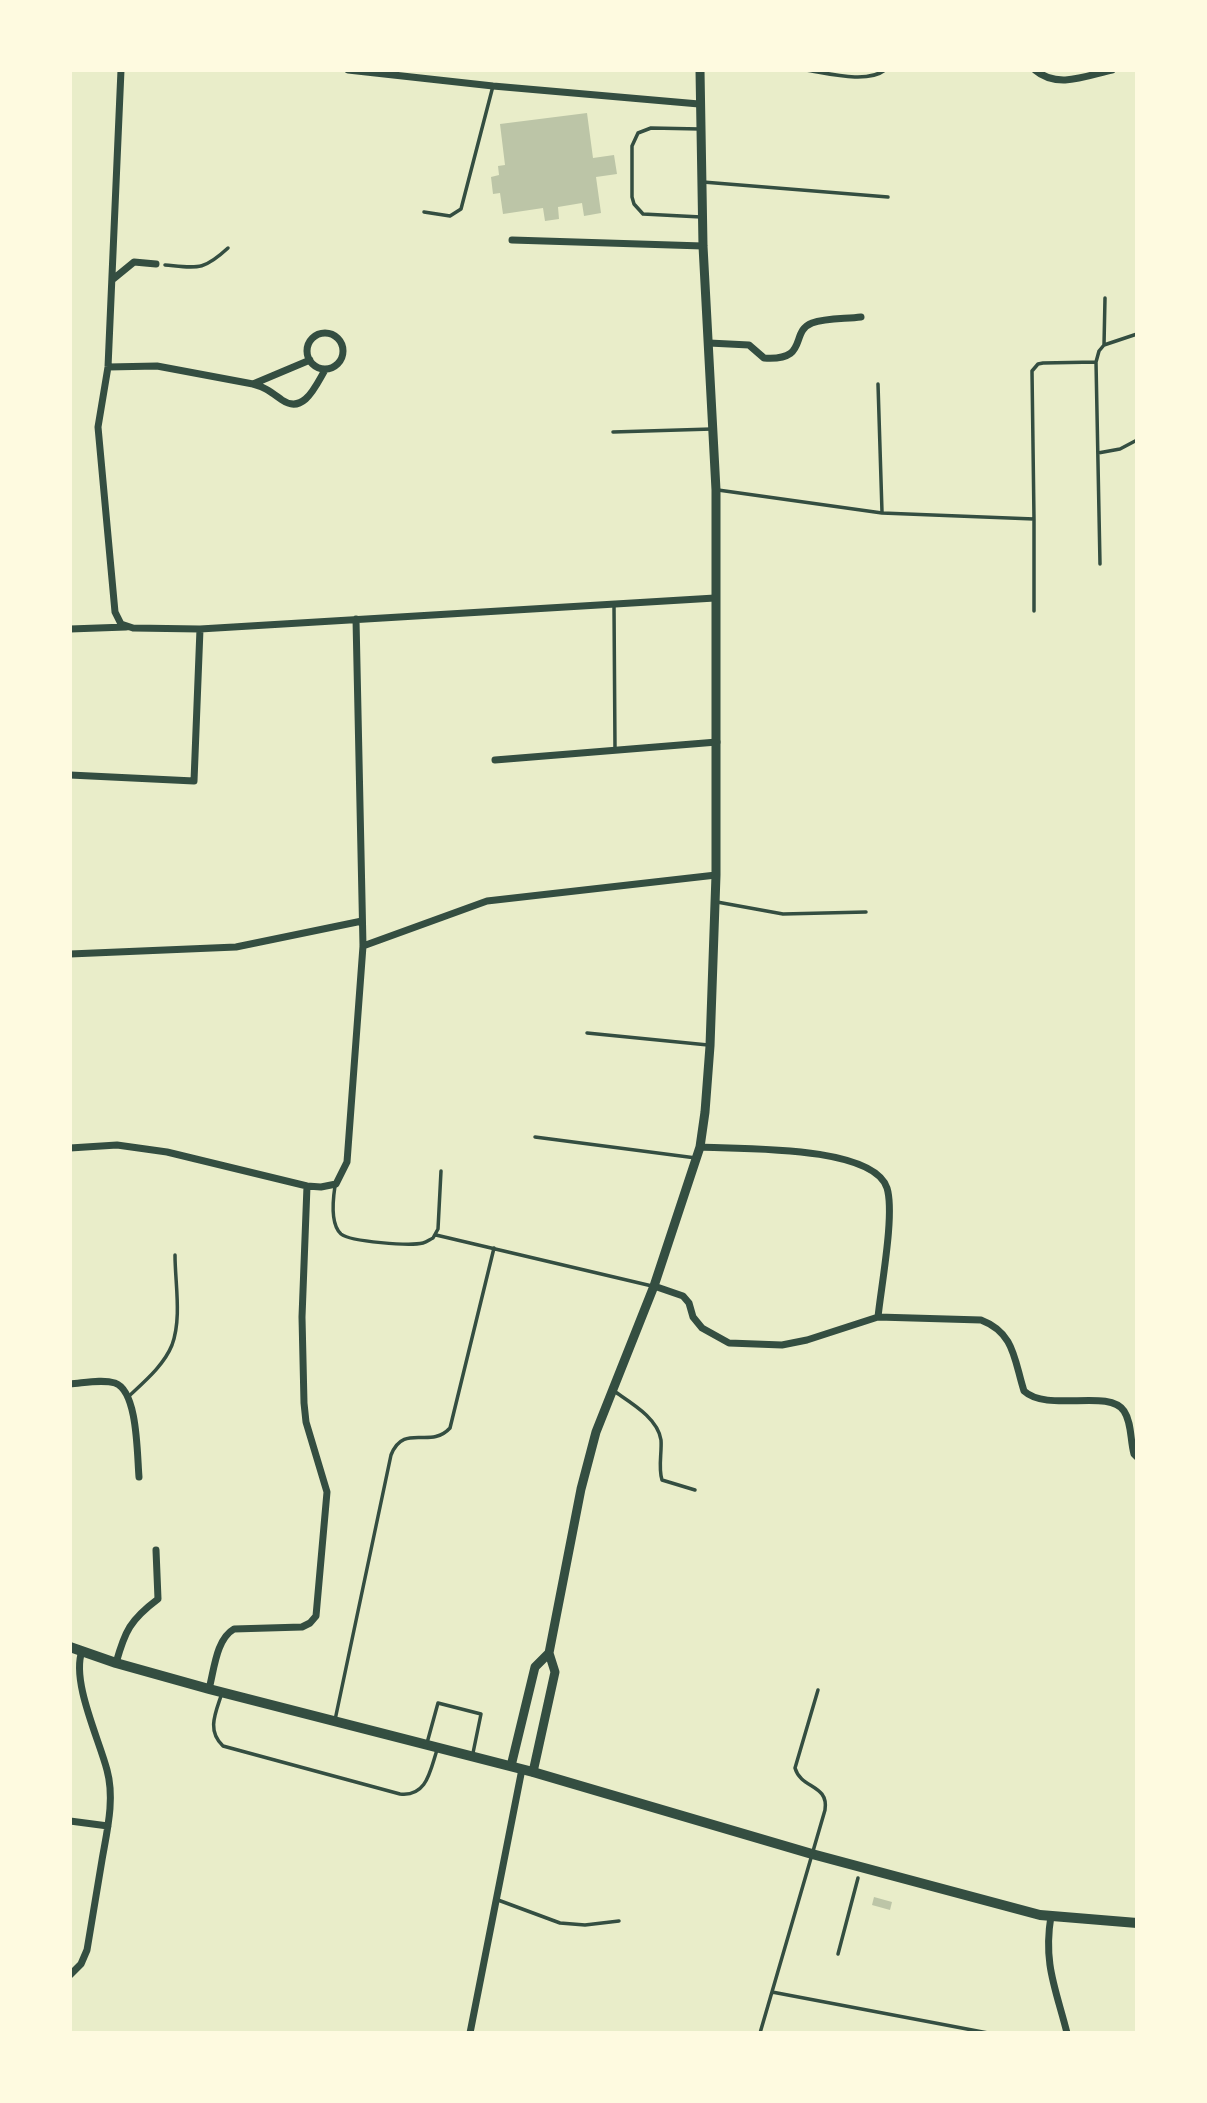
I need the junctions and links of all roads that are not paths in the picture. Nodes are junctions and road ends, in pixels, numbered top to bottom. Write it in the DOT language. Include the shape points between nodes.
graph roads {
  1 [pos="121,70"];
  2 [pos="348,70"];
  3 [pos="700,70"];
  4 [pos="805,70"];
  5 [pos="885,70"];
  6 [pos="1035,70"];
  7 [pos="1112,70"];
  8 [pos="493,86"];
  9 [pos="699,104"];
  10 [pos="700,130"];
  11 [pos="701,182"];
  12 [pos="888,197"];
  13 [pos="424,212"];
  14 [pos="702,217"];
  15 [pos="512,240"];
  16 [pos="703,246"];
  17 [pos="156,264"];
  18 [pos="112,281"];
  19 [pos="1105,298"];
  20 [pos="861,317"];
  21 [pos="1137,334"];
  22 [pos="709,343"];
  23 [pos="1104,345"];
  24 [pos="310,360"];
  25 [pos="1096,362"];
  26 [pos="108,367"];
  27 [pos="325,370"];
  28 [pos="253,384"];
  29 [pos="878,384"];
  30 [pos="713,429"];
  31 [pos="613,432"];
  32 [pos="1137,440"];
  33 [pos="1098,453"];
  34 [pos="716,490"];
  35 [pos="882,513"];
  36 [pos="1034,519"];
  37 [pos="1100,564"];
  38 [pos="715,598"];
  39 [pos="614,604"];
  40 [pos="1034,611"];
  41 [pos="356,619"];
  42 [pos="126,627"];
  43 [pos="70,629"];
  44 [pos="200,629"];
  45 [pos="717,742"];
  46 [pos="615,750"];
  47 [pos="495,761"];
  48 [pos="70,775"];
  49 [pos="716,875"];
  50 [pos="715,902"];
  51 [pos="866,912"];
  52 [pos="362,922"];
  53 [pos="363,946"];
  54 [pos="70,954"];
  55 [pos="587,1033"];
  56 [pos="710,1046"];
  57 [pos="535,1137"];
  58 [pos="70,1147"];
  59 [pos="700,1147"];
  60 [pos="696,1158"];
  61 [pos="441,1171"];
  62 [pos="336,1184"];
  63 [pos="307,1186"];
  64 [pos="436,1235"];
  65 [pos="494,1248"];
  66 [pos="175,1255"];
  67 [pos="654,1286"];
  68 [pos="878,1317"];
  69 [pos="70,1384"];
  70 [pos="613,1390"];
  71 [pos="129,1396"];
  72 [pos="1137,1457"];
  73 [pos="139,1476"];
  74 [pos="695,1490"];
  75 [pos="156,1550"];
  76 [pos="70,1647"];
  77 [pos="82,1651"];
  78 [pos="549,1653"];
  79 [pos="116,1663"];
  80 [pos="209,1689"];
  81 [pos="818,1690"];
  82 [pos="222,1693"];
  83 [pos="335,1722"];
  84 [pos="426,1745"];
  85 [pos="438,1748"];
  86 [pos="472,1756"];
  87 [pos="522,1769"];
  88 [pos="70,1821"];
  89 [pos="108,1826"];
  90 [pos="812,1854"];
  91 [pos="496,1899"];
  92 [pos="1051,1916"];
  93 [pos="619,1921"];
  94 [pos="1137,1923"];
  95 [pos="70,1975"];
  96 [pos="772,1992"];
  97 [pos="470,2033"];
  98 [pos="760,2033"];
  99 [pos="988,2033"];
  100 [pos="1067,2033"];
  1 -- 18 [label="street"];
  2 -- 8 [label="street"];
  3 -- 9 [label="street"];
  4 -- 5 [label="lane" via="866,77"];
  6 -- 7 [label="street" via="1061,81"];
  8 -- 9 [label="street"];
  8 -- 13 [label="lane" via="461,209 450,216"];
  9 -- 10 [label="street"];
  10 -- 11 [label="street"];
  10 -- 14 [label="lane" via="651,128 638,133 632,146 632,197 643,214"];
  11 -- 12 [label="lane"];
  11 -- 14 [label="street"];
  14 -- 16 [label="street"];
  15 -- 16 [label="street"];
  16 -- 22 [label="street"];
  17 -- 18 [label="street" via="134,262"];
  18 -- 26 [label="street"];
  19 -- 23 [label="lane"];
  20 -- 22 [label="street" via="810,323 795,350 784,357 764,358 748,345"];
  21 -- 23 [label="lane"];
  22 -- 30 [label="street"];
  23 -- 25 [label="lane"];
  24 -- 27 [label="street"];
  24 -- 27 [label="street" via="311,340 319,334 335,335 344,348 342,359"];
  24 -- 28 [label="street"];
  25 -- 33 [label="lane"];
  25 -- 36 [label="lane" via="1043,363 1032,371"];
  26 -- 28 [label="street" via="157,366"];
  26 -- 42 [label="street" via="98,427 115,612"];
  27 -- 28 [label="street" via="308,397 296,404"];
  29 -- 35 [label="lane"];
  30 -- 31 [label="lane"];
  30 -- 34 [label="street"];
  32 -- 33 [label="lane"];
  33 -- 37 [label="lane"];
  34 -- 35 [label="lane"];
  34 -- 38 [label="street"];
  35 -- 36 [label="lane"];
  36 -- 40 [label="lane"];
  38 -- 39 [label="street"];
  38 -- 45 [label="street"];
  39 -- 41 [label="street"];
  39 -- 46 [label="lane"];
  41 -- 44 [label="street"];
  41 -- 52 [label="street"];
  42 -- 43 [label="street"];
  42 -- 44 [label="street"];
  44 -- 48 [label="street" via="194,781"];
  45 -- 46 [label="street"];
  45 -- 49 [label="street"];
  46 -- 47 [label="street"];
  49 -- 50 [label="street"];
  49 -- 53 [label="street" via="487,901"];
  50 -- 51 [label="lane" via="783,914"];
  50 -- 56 [label="street"];
  52 -- 53 [label="street"];
  52 -- 54 [label="street" via="236,947"];
  53 -- 62 [label="street" via="347,1162"];
  55 -- 56 [label="lane"];
  56 -- 59 [label="street"];
  57 -- 60 [label="lane"];
  58 -- 63 [label="street" via="117,1145 167,1152"];
  59 -- 60 [label="street"];
  59 -- 68 [label="street" via="828,1155 874,1171 888,1191 889,1212"];
  60 -- 67 [label="street"];
  61 -- 64 [label="lane"];
  62 -- 63 [label="street"];
  62 -- 64 [label="lane" via="332,1205 342,1235 421,1244"];
  63 -- 80 [label="street" via="304,1403 327,1492 316,1616 302,1627 229,1631"];
  64 -- 65 [label="lane"];
  65 -- 67 [label="lane"];
  65 -- 83 [label="lane" via="450,1429 439,1438 405,1438 391,1455"];
  66 -- 71 [label="lane" via="177,1326 172,1346"];
  67 -- 68 [label="street" via="683,1296 702,1328 729,1343 794,1343"];
  67 -- 70 [label="street"];
  68 -- 72 [label="street" via="981,1320 996,1325 1008,1338 1024,1391 1047,1401 1116,1404 1126,1414"];
  69 -- 71 [label="street" via="113,1383"];
  70 -- 74 [label="lane" via="655,1425 661,1438 662,1480"];
  70 -- 78 [label="street" via="581,1489"];
  71 -- 73 [label="street"];
  75 -- 79 [label="street" via="158,1599 125,1632"];
  76 -- 77 [label="main road"];
  77 -- 79 [label="main road"];
  77 -- 89 [label="street" via="82,1683 110,1784"];
  78 -- 87 [label="street" via="555,1672"];
  78 -- 87 [label="street" via="535,1667"];
  79 -- 80 [label="main road"];
  80 -- 82 [label="main road"];
  81 -- 90 [label="lane" via="795,1768 801,1781 820,1790 826,1802"];
  82 -- 83 [label="main road"];
  82 -- 85 [label="lane" via="213,1727 223,1746 400,1794 414,1794 425,1785"];
  83 -- 84 [label="main road"];
  84 -- 85 [label="main road"];
  84 -- 86 [label="lane" via="438,1703 481,1714"];
  85 -- 86 [label="main road"];
  86 -- 87 [label="main road"];
  87 -- 90 [label="main road"];
  87 -- 91 [label="street"];
  88 -- 89 [label="street"];
  89 -- 95 [label="street" via="88,1950"];
  90 -- 92 [label="main road"];
  90 -- 96 [label="lane"];
  91 -- 93 [label="lane" via="560,1923"];
  91 -- 97 [label="street"];
  92 -- 94 [label="main road"];
  92 -- 100 [label="street" via="1049,1971"];
  96 -- 98 [label="lane"];
  96 -- 99 [label="lane"];
}
